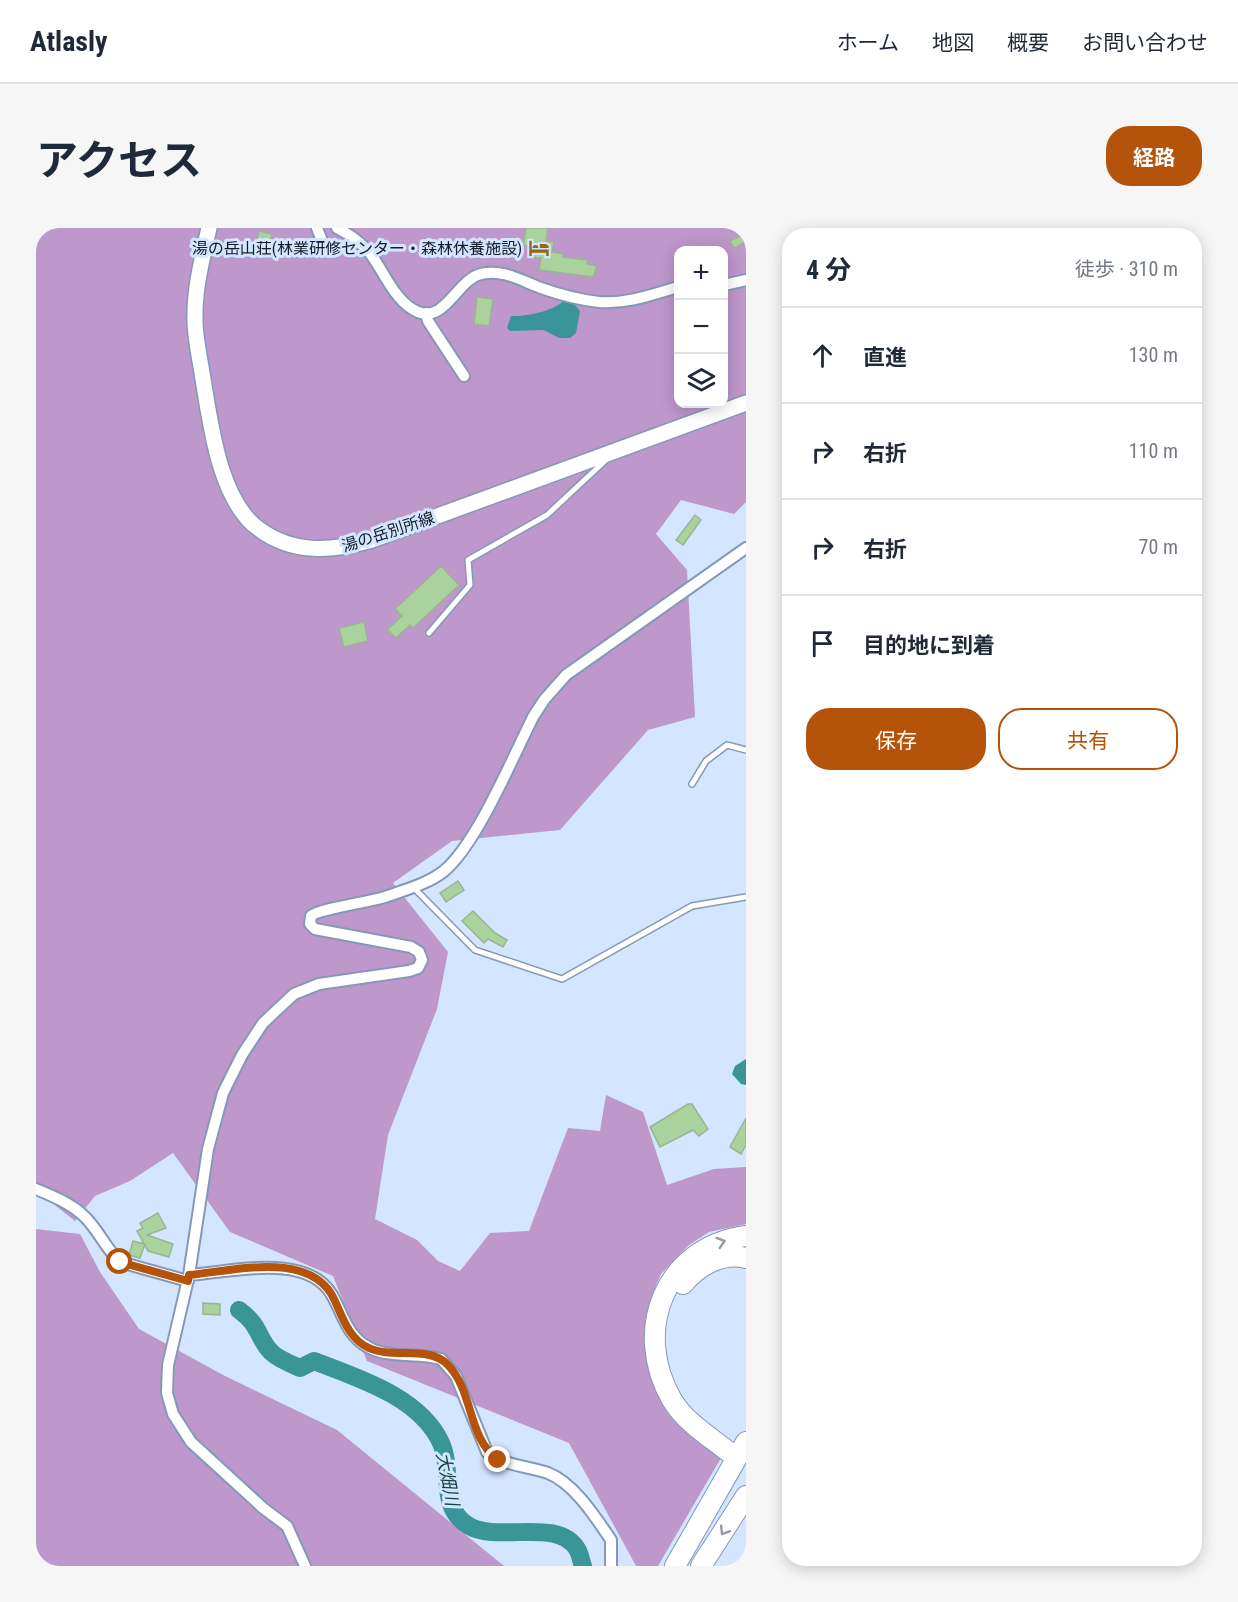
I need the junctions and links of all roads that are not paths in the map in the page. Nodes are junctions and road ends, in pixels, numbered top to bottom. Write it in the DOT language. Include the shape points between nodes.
graph roads {
  1 [pos="209,228"];
  2 [pos="317,228"];
  3 [pos="337,228"];
  4 [pos="326,251"];
  5 [pos="746,280"];
  6 [pos="728,284"];
  7 [pos="674,288"];
  8 [pos="426,313"];
  9 [pos="464,376"];
  10 [pos="746,403"];
  11 [pos="620,448"];
  12 [pos="746,548"];
  13 [pos="429,633"];
  14 [pos="746,750"];
  15 [pos="692,784"];
  16 [pos="413,887"];
  17 [pos="746,897"];
  18 [pos="36,1188"];
  19 [pos="746,1236"];
  20 [pos="746,1257"];
  21 [pos="189,1278"];
  22 [pos="737,1446"];
  23 [pos="746,1466"];
  24 [pos="746,1496"];
  25 [pos="305,1566"];
  26 [pos="611,1566"];
  27 [pos="675,1566"];
  28 [pos="682,1566"];
  29 [pos="701,1566"];
  1 -- 11 [label="main road, 湯の岳別所線" via="195,326 212,434 238,505 258,529 274,538 299,548 340,549"];
  2 -- 4 [label="street"];
  3 -- 8 [label="street" via="364,247 404,301"];
  5 -- 6 [label="street"];
  7 -- 8 [label="street" via="631,301 599,302 494,271 477,274 435,312"];
  8 -- 9 [label="street"];
  10 -- 11 [label="main road, 湯の岳別所線"];
  11 -- 13 [label="lane" via="547,515 468,560 470,585"];
  12 -- 16 [label="street" via="566,675 533,717 468,844 442,873"];
  14 -- 15 [label="lane" via="727,745 706,761"];
  16 -- 17 [label="lane" via="475,950 562,979 692,906"];
  16 -- 21 [label="street" via="311,916 310,924 315,929 411,947 422,960 418,968 409,971 319,984 294,994 263,1023 223,1093 208,1149"];
  18 -- 21 [label="street" via="86,1217 120,1262"];
  22 -- 19 [label="highway, one-way" via="685,1417 659,1368 655,1336 659,1306 681,1267 702,1249"];
  20 -- 22 [label="highway" via="718,1259 693,1274 679,1290 667,1328 669,1363 678,1387 692,1408"];
  21 -- 25 [label="street" via="168,1365 167,1393 172,1414 191,1442 287,1527"];
  21 -- 26 [label="street" via="274,1268 313,1275 326,1285 354,1338 369,1348 441,1359 456,1376 487,1452 498,1460 561,1480 611,1540"];
  22 -- 27 [label="highway"];
  23 -- 28 [label="highway"];
  24 -- 29 [label="highway, one-way"];
}
